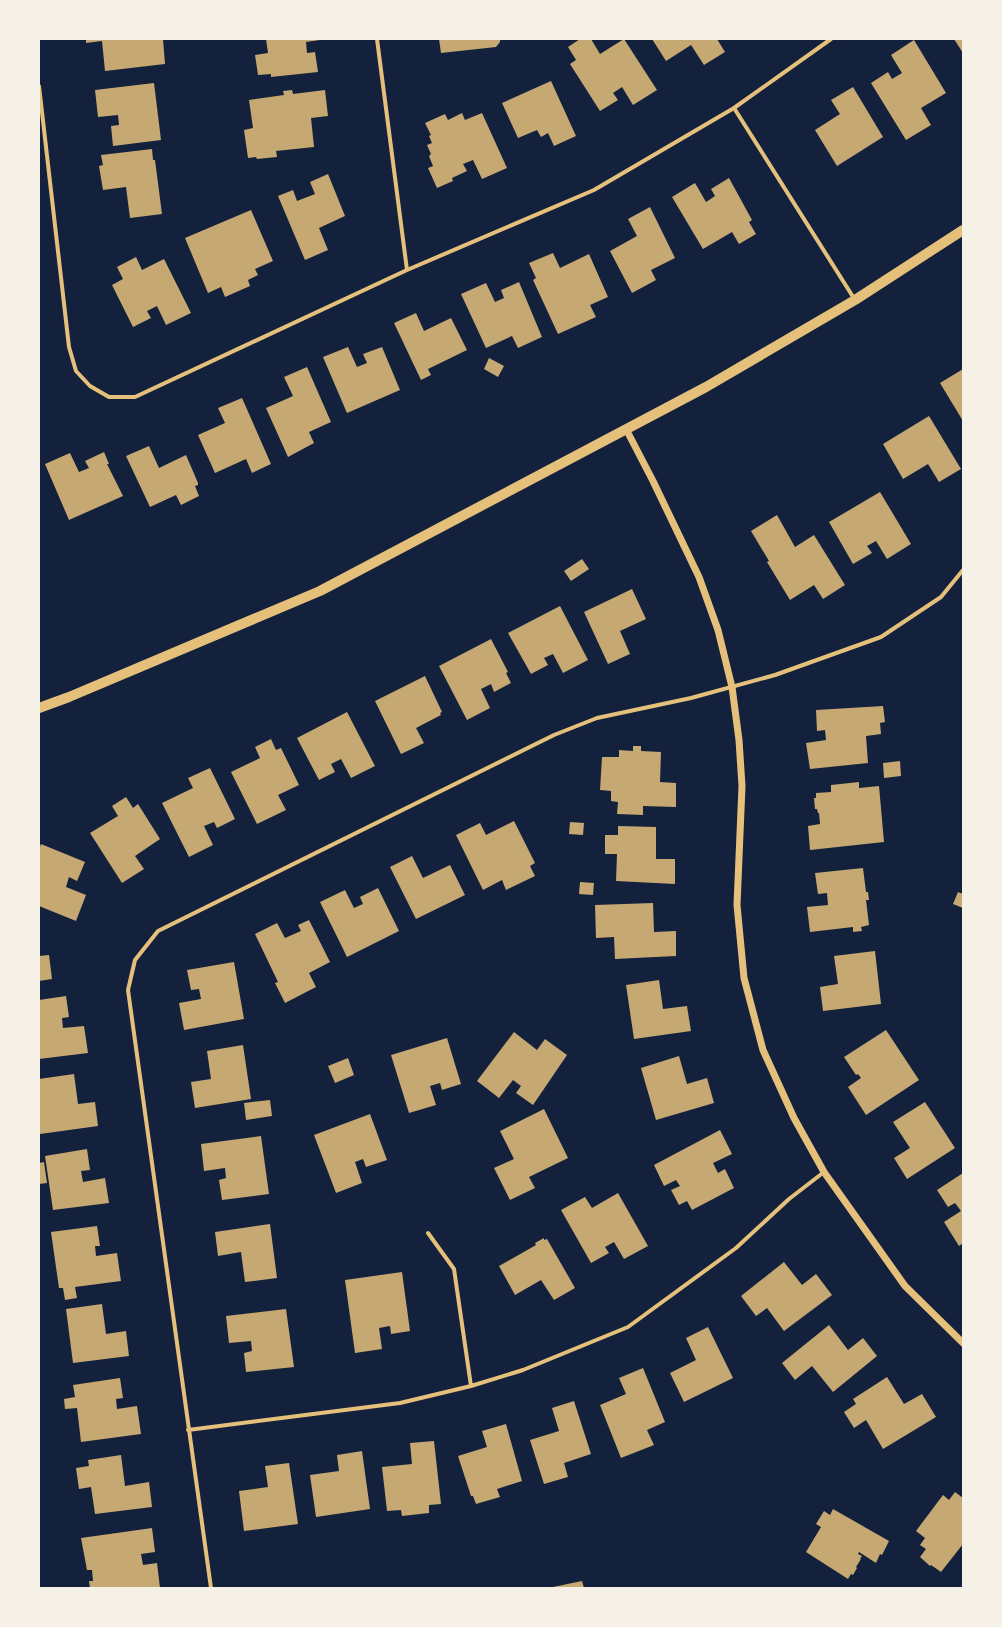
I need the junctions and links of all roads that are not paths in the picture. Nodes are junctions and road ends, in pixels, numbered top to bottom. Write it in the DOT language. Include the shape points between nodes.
graph roads {
  1 [pos="377,39"];
  2 [pos="831,39"];
  3 [pos="39,86"];
  4 [pos="734,108"];
  5 [pos="963,230"];
  6 [pos="407,270"];
  7 [pos="855,300"];
  8 [pos="626,429"];
  9 [pos="963,570"];
  10 [pos="732,687"];
  11 [pos="39,708"];
  12 [pos="824,1172"];
  13 [pos="428,1233"];
  14 [pos="963,1343"];
  15 [pos="471,1386"];
  16 [pos="188,1430"];
  17 [pos="211,1588"];
  1 -- 6 [label="street"];
  2 -- 4 [label="street"];
  3 -- 6 [label="street" via="69,347 76,371 90,386 109,397 135,396"];
  4 -- 6 [label="street" via="594,190"];
  4 -- 7 [label="street"];
  5 -- 7 [label="main road"];
  7 -- 8 [label="main road" via="706,387"];
  8 -- 10 [label="street" via="699,577 718,630"];
  8 -- 11 [label="main road" via="320,591"];
  9 -- 10 [label="street" via="941,597 881,637"];
  10 -- 12 [label="street" via="742,786 737,905 744,978 763,1050 794,1118"];
  10 -- 16 [label="street" via="597,718 554,735 158,931 135,960 128,990"];
  12 -- 14 [label="street" via="905,1286"];
  12 -- 15 [label="street" via="789,1199 736,1248 628,1328 522,1370"];
  13 -- 15 [label="street" via="454,1269"];
  15 -- 16 [label="street" via="400,1403"];
  16 -- 17 [label="street"];
}
